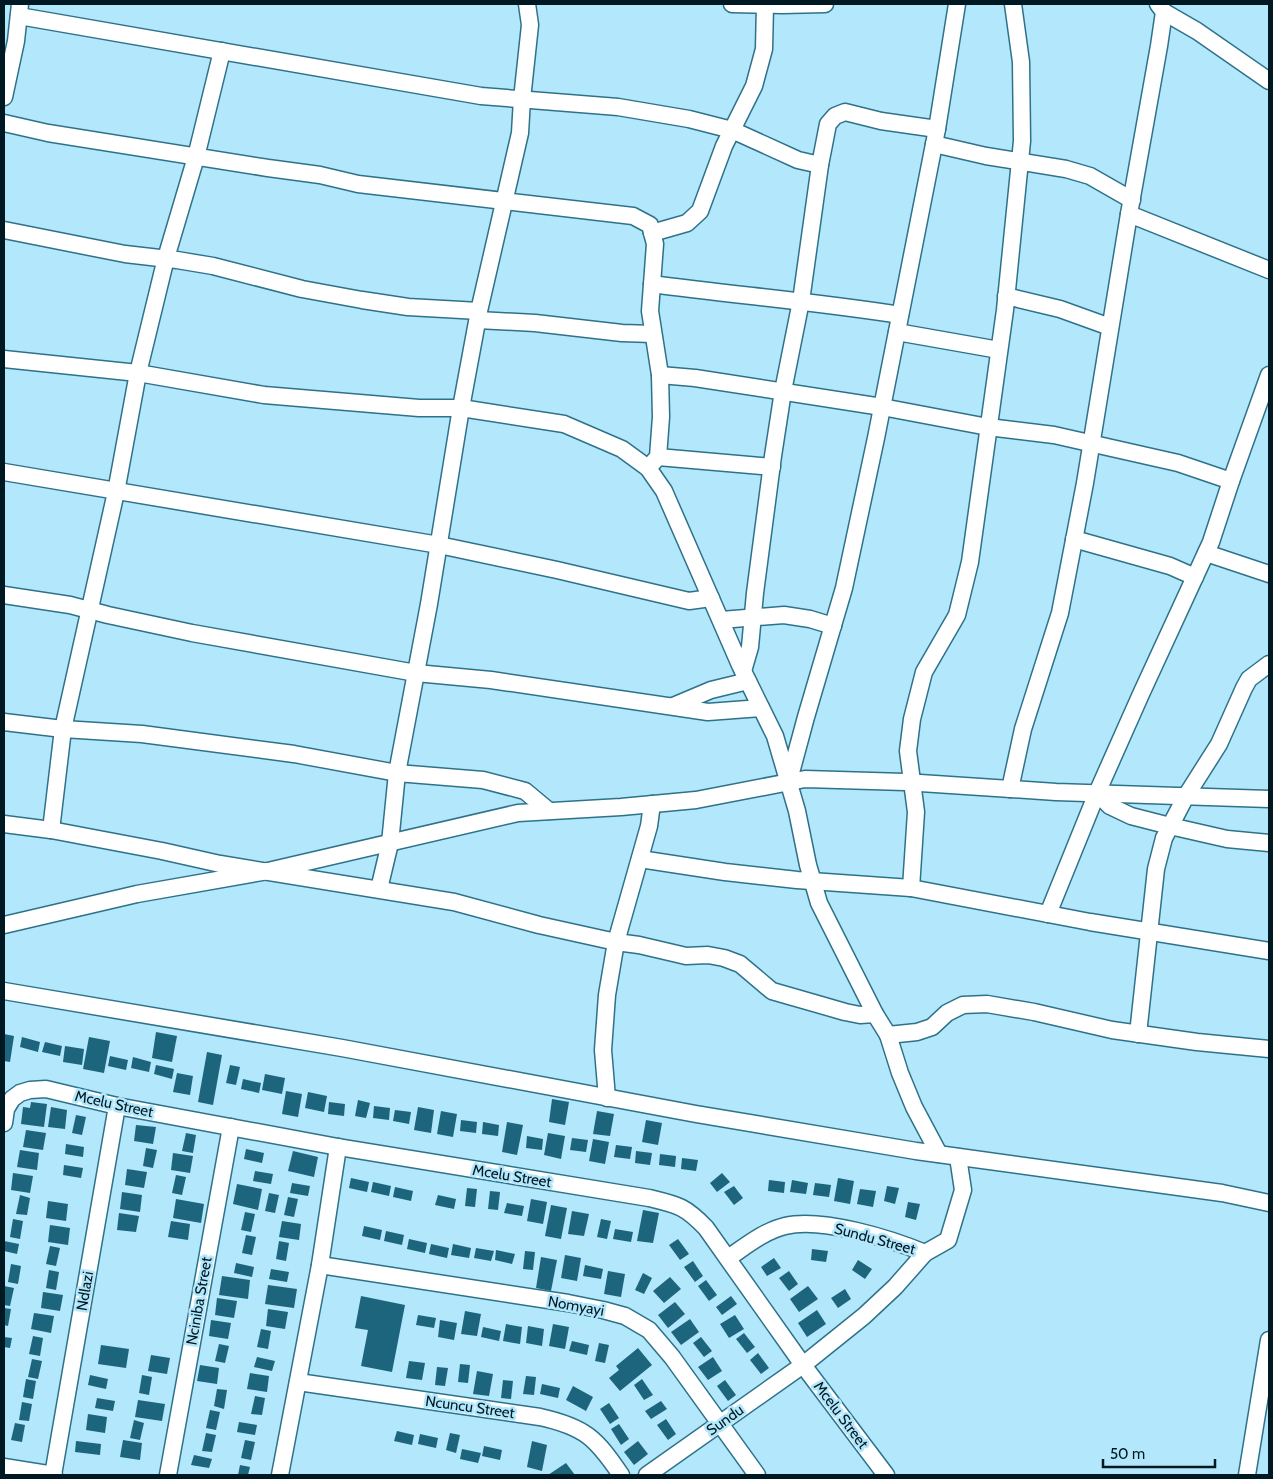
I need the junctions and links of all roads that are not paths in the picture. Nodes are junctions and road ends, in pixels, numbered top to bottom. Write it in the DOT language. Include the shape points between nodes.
graph roads {
  1 [pos="527,4"];
  2 [pos="732,4"];
  3 [pos="765,4"];
  4 [pos="825,4"];
  5 [pos="957,4"];
  6 [pos="1012,4"];
  7 [pos="1161,8"];
  8 [pos="19,10"];
  9 [pos="222,51"];
  10 [pos="7,66"];
  11 [pos="1269,81"];
  12 [pos="4,97"];
  13 [pos="522,99"];
  14 [pos="4,123"];
  15 [pos="732,130"];
  16 [pos="935,137"];
  17 [pos="196,156"];
  18 [pos="1020,160"];
  19 [pos="820,165"];
  20 [pos="505,202"];
  21 [pos="1131,207"];
  22 [pos="4,230"];
  23 [pos="652,233"];
  24 [pos="166,258"];
  25 [pos="1269,270"];
  26 [pos="652,284"];
  27 [pos="1006,296"];
  28 [pos="801,301"];
  29 [pos="900,315"];
  30 [pos="479,316"];
  31 [pos="1110,327"];
  32 [pos="897,332"];
  33 [pos="653,334"];
  34 [pos="999,350"];
  35 [pos="4,359"];
  36 [pos="138,373"];
  37 [pos="660,374"];
  38 [pos="1269,375"];
  39 [pos="783,392"];
  40 [pos="882,407"];
  41 [pos="461,408"];
  42 [pos="988,427"];
  43 [pos="1091,444"];
  44 [pos="653,462"];
  45 [pos="772,467"];
  46 [pos="4,472"];
  47 [pos="1231,481"];
  48 [pos="116,492"];
  49 [pos="1074,539"];
  50 [pos="439,545"];
  51 [pos="1206,553"];
  52 [pos="1269,574"];
  53 [pos="1195,577"];
  54 [pos="4,595"];
  55 [pos="711,598"];
  56 [pos="90,611"];
  57 [pos="753,618"];
  58 [pos="721,620"];
  59 [pos="833,626"];
  60 [pos="1269,664"];
  61 [pos="416,673"];
  62 [pos="745,676"];
  63 [pos="673,706"];
  64 [pos="761,708"];
  65 [pos="4,722"];
  66 [pos="62,730"];
  67 [pos="397,773"];
  68 [pos="788,782"];
  69 [pos="913,783"];
  70 [pos="1010,789"];
  71 [pos="1097,793"];
  72 [pos="1186,796"];
  73 [pos="1269,799"];
  74 [pos="652,804"];
  75 [pos="549,811"];
  76 [pos="4,824"];
  77 [pos="1170,826"];
  78 [pos="51,830"];
  79 [pos="390,843"];
  80 [pos="1269,843"];
  81 [pos="640,859"];
  82 [pos="268,871"];
  83 [pos="813,881"];
  84 [pos="911,888"];
  85 [pos="379,890"];
  86 [pos="1048,914"];
  87 [pos="4,925"];
  88 [pos="1148,931"];
  89 [pos="616,942"];
  90 [pos="1269,951"];
  91 [pos="4,991"];
  92 [pos="875,1014"];
  93 [pos="1138,1034"];
  94 [pos="888,1035"];
  95 [pos="1269,1048"];
  96 [pos="607,1098"];
  97 [pos="117,1106"];
  98 [pos="4,1123"];
  99 [pos="231,1127"];
  100 [pos="338,1147"];
  101 [pos="940,1154"];
  102 [pos="958,1157"];
  103 [pos="1269,1203"];
  104 [pos="925,1253"];
  105 [pos="728,1258"];
  106 [pos="320,1265"];
  107 [pos="1269,1340"];
  108 [pos="803,1365"];
  109 [pos="298,1382"];
  110 [pos="719,1424"];
  111 [pos="4,1467"];
  112 [pos="53,1475"];
  113 [pos="168,1475"];
  114 [pos="280,1475"];
  115 [pos="621,1475"];
  116 [pos="647,1475"];
  117 [pos="757,1475"];
  118 [pos="886,1475"];
  119 [pos="1248,1475"];
  1 -- 13 [label="street" via="530,25"];
  2 -- 3 [label="street"];
  3 -- 4 [label="street"];
  3 -- 15 [label="street" via="764,49 754,86"];
  5 -- 16 [label="street"];
  6 -- 18 [label="street" via="1021,62"];
  7 -- 11 [label="street"];
  7 -- 21 [label="street" via="1160,46"];
  8 -- 9 [label="street"];
  8 -- 10 [label="street" via="16,41"];
  9 -- 13 [label="street" via="481,96"];
  9 -- 17 [label="street"];
  10 -- 12 [label="street"];
  13 -- 15 [label="street" via="618,107"];
  13 -- 20 [label="street" via="520,132"];
  14 -- 17 [label="street"];
  15 -- 19 [label="street" via="798,160"];
  15 -- 23 [label="street" via="700,211 687,223"];
  16 -- 18 [label="street" via="986,156"];
  16 -- 19 [label="street" via="845,112 828,124"];
  16 -- 29 [label="street"];
  17 -- 20 [label="street" via="358,184"];
  17 -- 24 [label="street"];
  18 -- 21 [label="street" via="1090,176"];
  18 -- 27 [label="street"];
  19 -- 28 [label="street"];
  20 -- 23 [label="street" via="632,216 650,225"];
  20 -- 30 [label="street"];
  21 -- 25 [label="street"];
  21 -- 31 [label="street"];
  22 -- 24 [label="street" via="125,254"];
  23 -- 26 [label="street" via="655,244"];
  24 -- 30 [label="street" via="213,266 302,289"];
  24 -- 36 [label="street"];
  26 -- 28 [label="street"];
  26 -- 33 [label="street" via="650,311"];
  27 -- 31 [label="street" via="1060,309"];
  27 -- 34 [label="street"];
  28 -- 29 [label="street"];
  28 -- 39 [label="street"];
  29 -- 32 [label="street"];
  30 -- 33 [label="street"];
  30 -- 41 [label="street"];
  31 -- 43 [label="street"];
  32 -- 34 [label="street"];
  32 -- 40 [label="street"];
  33 -- 37 [label="street"];
  34 -- 42 [label="street"];
  35 -- 36 [label="street"];
  36 -- 41 [label="street" via="264,395 419,408"];
  36 -- 48 [label="street"];
  37 -- 39 [label="street"];
  37 -- 44 [label="street" via="661,417"];
  38 -- 47 [label="street"];
  39 -- 40 [label="street"];
  39 -- 45 [label="street"];
  40 -- 42 [label="street"];
  40 -- 59 [label="street"];
  41 -- 44 [label="street" via="564,424"];
  41 -- 50 [label="street"];
  42 -- 43 [label="street" via="1054,435"];
  42 -- 69 [label="street" via="970,562 957,615 924,672 912,719 908,751"];
  43 -- 47 [label="street" via="1178,463"];
  43 -- 49 [label="street"];
  44 -- 45 [label="street"];
  44 -- 55 [label="street"];
  45 -- 57 [label="street"];
  46 -- 48 [label="street"];
  47 -- 51 [label="street"];
  48 -- 50 [label="street"];
  48 -- 56 [label="street"];
  49 -- 53 [label="street" via="1170,566"];
  49 -- 70 [label="street" via="1060,612 1023,729"];
  50 -- 55 [label="street" via="689,601"];
  50 -- 61 [label="street"];
  51 -- 52 [label="street"];
  51 -- 53 [label="street"];
  53 -- 71 [label="street"];
  54 -- 56 [label="street"];
  55 -- 58 [label="street"];
  56 -- 61 [label="street" via="192,633"];
  56 -- 66 [label="street"];
  57 -- 58 [label="street"];
  57 -- 59 [label="street" via="784,615"];
  57 -- 62 [label="street"];
  58 -- 62 [label="street"];
  59 -- 68 [label="street"];
  60 -- 72 [label="street" via="1244,688 1219,744"];
  61 -- 63 [label="street" via="491,680"];
  61 -- 67 [label="street"];
  62 -- 63 [label="street"];
  62 -- 64 [label="street"];
  63 -- 64 [label="street" via="708,712"];
  64 -- 68 [label="street" via="775,736"];
  65 -- 66 [label="street"];
  66 -- 67 [label="street" via="142,734 294,754"];
  66 -- 78 [label="street"];
  67 -- 75 [label="street" via="483,780 525,791"];
  67 -- 79 [label="street"];
  68 -- 69 [label="street" via="805,779"];
  68 -- 74 [label="street" via="696,800"];
  68 -- 83 [label="street"];
  69 -- 70 [label="street"];
  69 -- 84 [label="street" via="916,812"];
  70 -- 71 [label="street"];
  71 -- 72 [label="street"];
  71 -- 77 [label="street" via="1110,806 1132,816"];
  71 -- 86 [label="street"];
  72 -- 73 [label="street"];
  72 -- 77 [label="street"];
  74 -- 75 [label="street"];
  74 -- 81 [label="street"];
  75 -- 79 [label="street" via="518,813"];
  76 -- 78 [label="street"];
  77 -- 80 [label="street" via="1227,839"];
  77 -- 88 [label="street" via="1156,869"];
  78 -- 82 [label="street"];
  79 -- 82 [label="street"];
  79 -- 85 [label="street"];
  81 -- 83 [label="street"];
  81 -- 89 [label="street"];
  82 -- 85 [label="street"];
  82 -- 87 [label="street" via="137,894"];
  83 -- 84 [label="street"];
  83 -- 92 [label="street" via="819,903"];
  84 -- 86 [label="street"];
  85 -- 89 [label="street" via="454,902"];
  86 -- 88 [label="street"];
  88 -- 90 [label="street"];
  88 -- 93 [label="street"];
  89 -- 92 [label="street" via="686,956 724,958 740,964 772,991 845,1012"];
  89 -- 96 [label="street" via="607,995 603,1050"];
  91 -- 96 [label="street" via="342,1048"];
  92 -- 94 [label="street"];
  93 -- 94 [label="street" via="986,1004 963,1005 947,1013 932,1027"];
  93 -- 95 [label="street"];
  94 -- 101 [label="street" via="914,1107"];
  96 -- 101 [label="street"];
  97 -- 98 [label="street, Mcelu Street" via="46,1089 30,1090 12,1099 6,1109"];
  97 -- 99 [label="street, Mcelu Street"];
  97 -- 112 [label="street, Ndlazi"];
  99 -- 100 [label="street, Mcelu Street"];
  99 -- 113 [label="street, Nciniba Street"];
  100 -- 105 [label="street, Mcelu Street" via="679,1205 706,1228"];
  100 -- 106 [label="street"];
  101 -- 102 [label="street"];
  102 -- 103 [label="street" via="1222,1193"];
  102 -- 104 [label="street" via="963,1190 948,1240"];
  104 -- 105 [label="street, Sundu Street" via="866,1234 805,1224 766,1233"];
  104 -- 108 [label="street, Sundu Street" via="864,1316"];
  105 -- 108 [label="street, Mcelu Street"];
  106 -- 109 [label="street"];
  106 -- 110 [label="street, Nomyayi" via="568,1303 624,1316 649,1330"];
  107 -- 119 [label="street"];
  108 -- 110 [label="street, Sundu"];
  108 -- 118 [label="street, Mcelu Street"];
  109 -- 114 [label="street"];
  109 -- 115 [label="street, Ncuncu Street" via="555,1420 584,1432 595,1441"];
  110 -- 116 [label="street, Sundu"];
  110 -- 117 [label="street, Nomyayi"];
  111 -- 112 [label="street"];
}
